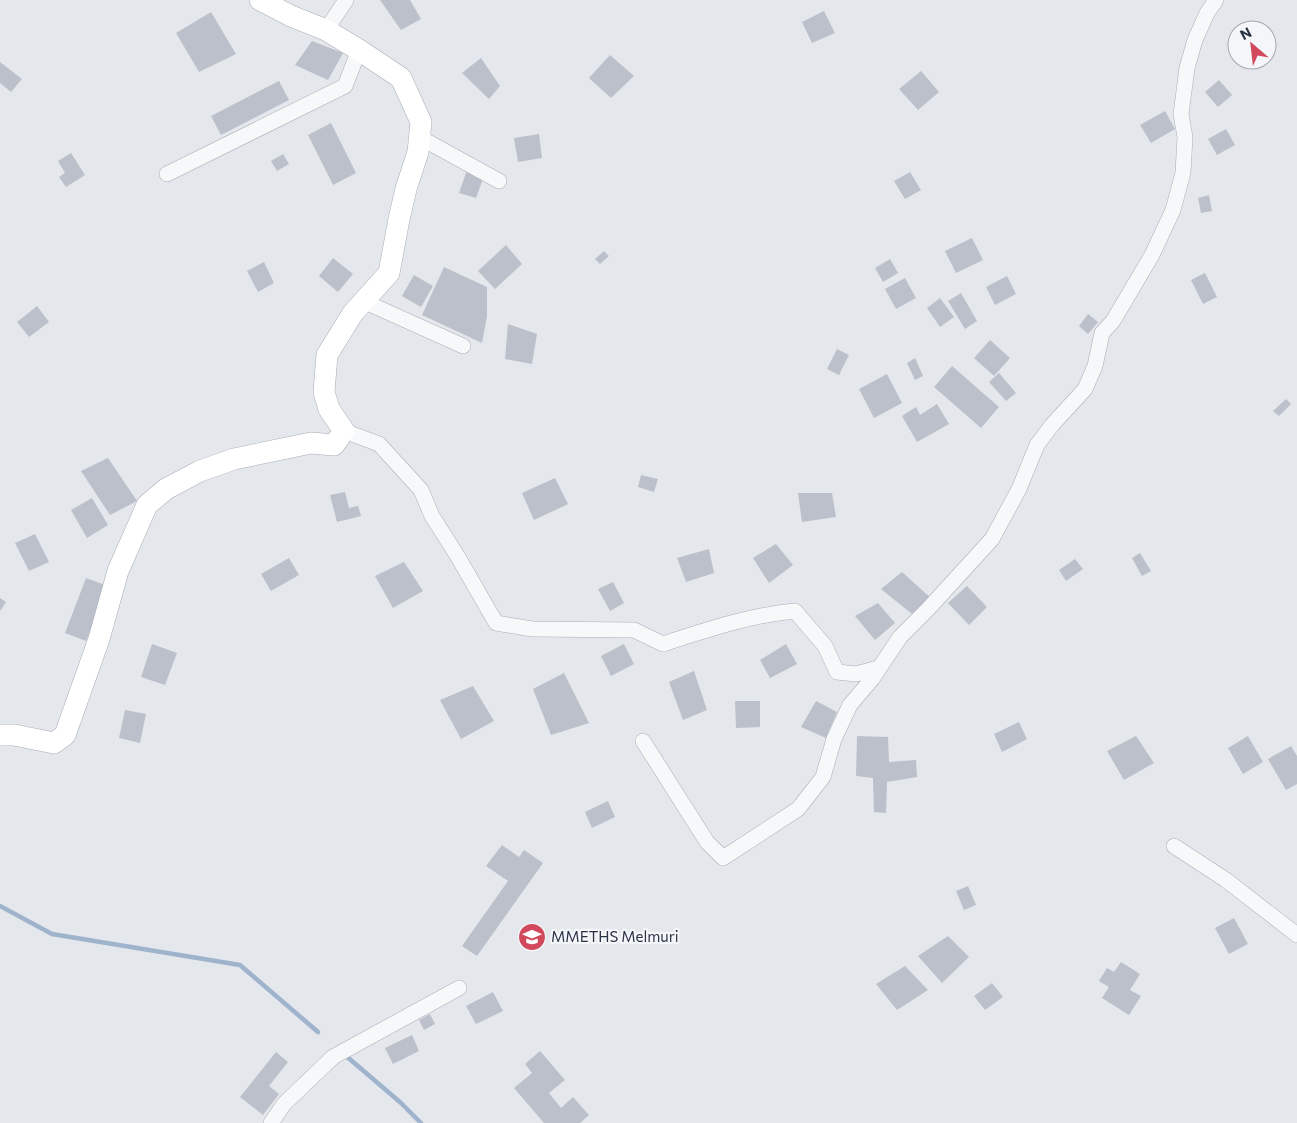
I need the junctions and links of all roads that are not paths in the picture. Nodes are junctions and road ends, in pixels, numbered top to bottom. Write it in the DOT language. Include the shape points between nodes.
graph roads {
  1 [pos="260,0"];
  2 [pos="346,0"];
  3 [pos="1216,0"];
  4 [pos="326,30"];
  5 [pos="360,50"];
  6 [pos="420,137"];
  7 [pos="166,174"];
  8 [pos="499,181"];
  9 [pos="363,301"];
  10 [pos="463,346"];
  11 [pos="344,432"];
  12 [pos="878,668"];
  13 [pos="0,735"];
  14 [pos="643,741"];
  15 [pos="1174,846"];
  16 [pos="1297,936"];
  17 [pos="459,988"];
  18 [pos="271,1123"];
  1 -- 4 [label="street"];
  2 -- 4 [label="street"];
  3 -- 12 [label="street" via="1195,40 1187,68 1180,114 1185,137 1183,173 1174,210 1152,255 1113,321 1102,333 1095,366 1085,388 1037,445 1019,489 992,539 900,637"];
  4 -- 5 [label="street"];
  5 -- 6 [label="street" via="401,78 421,122"];
  5 -- 7 [label="street" via="344,86"];
  6 -- 8 [label="street"];
  6 -- 9 [label="street" via="389,273"];
  9 -- 10 [label="street"];
  9 -- 11 [label="street" via="327,355 324,392 330,410"];
  11 -- 12 [label="street" via="379,444 421,490 432,516 496,624 532,629 634,630 663,644 718,626 795,611 825,646 836,672 856,674"];
  11 -- 13 [label="street" via="334,445 311,443 234,459 200,471 166,489 147,505 118,571 99,639 65,735 54,743"];
  12 -- 14 [label="street" via="850,705 834,739 823,777 798,809 722,858 707,842"];
  15 -- 16 [label="street" via="1226,880"];
  17 -- 18 [label="street" via="333,1057 284,1104"];
}
